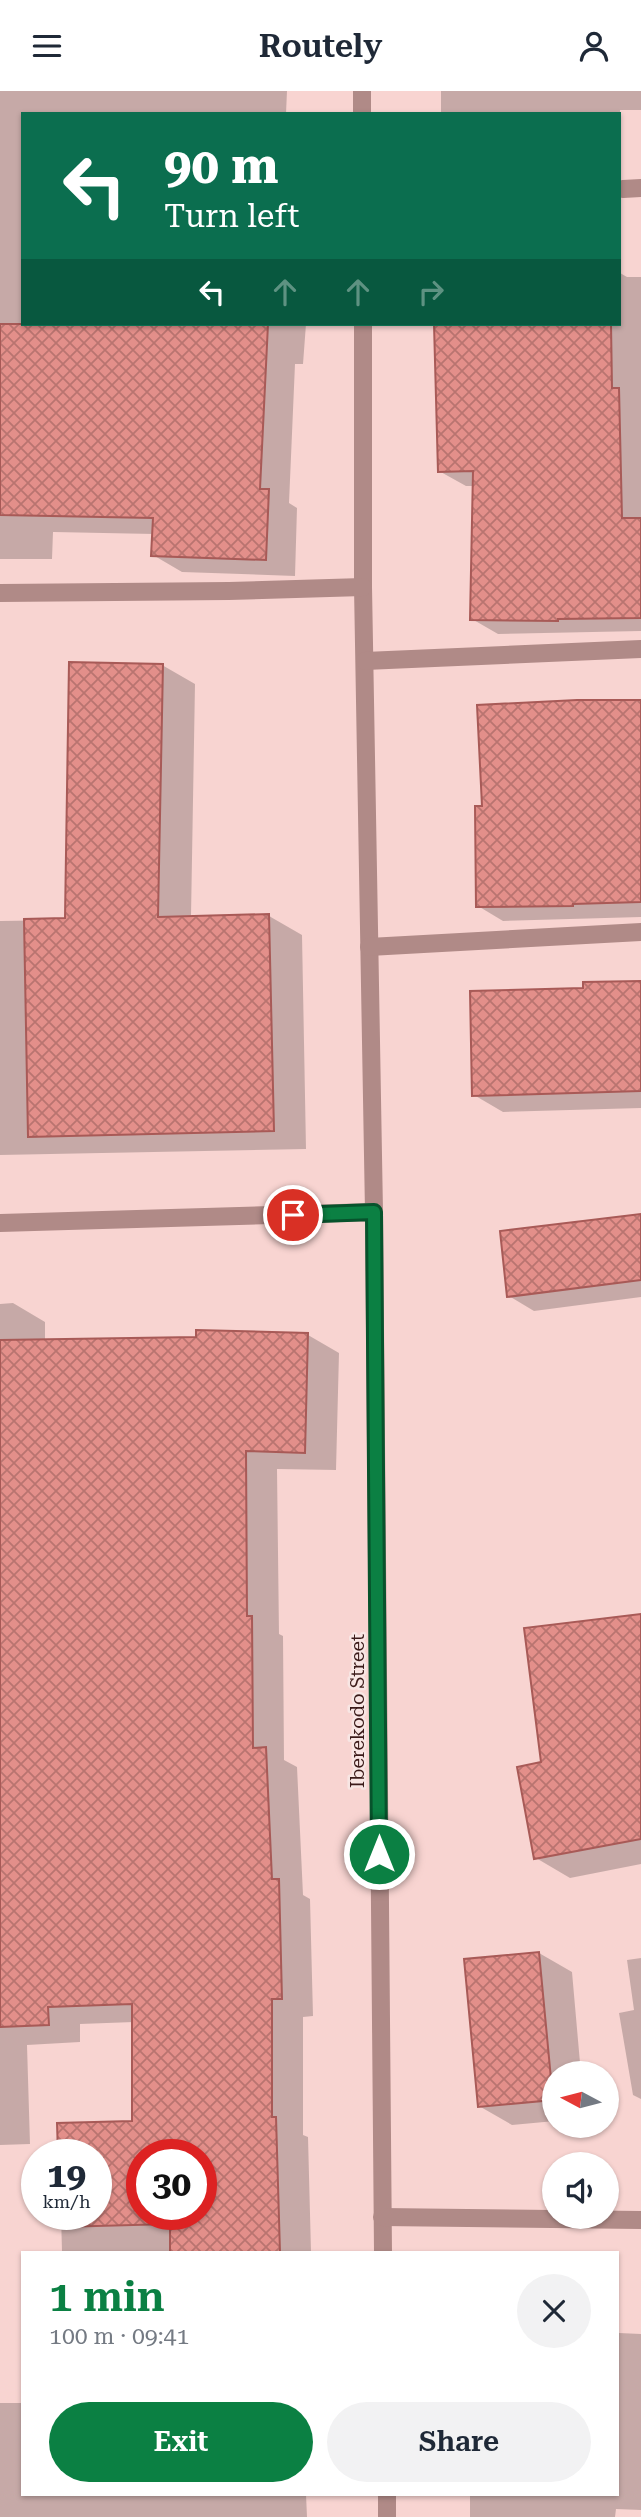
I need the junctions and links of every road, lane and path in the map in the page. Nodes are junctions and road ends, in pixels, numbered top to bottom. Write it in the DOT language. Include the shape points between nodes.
graph roads {
  1 [pos="362,91"];
  2 [pos="362,112"];
  3 [pos="363,326"];
  4 [pos="363,587"];
  5 [pos="0,593"];
  6 [pos="641,649"];
  7 [pos="365,661"];
  8 [pos="641,932"];
  9 [pos="369,947"];
  10 [pos="374,1212"];
  11 [pos="0,1223"];
  12 [pos="382,2217"];
  13 [pos="641,2220"];
  14 [pos="383,2251"];
  15 [pos="387,2496"];
  16 [pos="387,2517"];
  1 -- 2 [label="street"];
  3 -- 4 [label="street, Iberekodo Street"];
  4 -- 5 [label="street"];
  4 -- 7 [label="street, Iberekodo Street"];
  6 -- 7 [label="street"];
  7 -- 9 [label="street, Iberekodo Street"];
  8 -- 9 [label="street"];
  9 -- 10 [label="street, Iberekodo Street"];
  10 -- 11 [label="street"];
  10 -- 12 [label="street, Iberekodo Street"];
  12 -- 13 [label="street"];
  12 -- 14 [label="street, Iberekodo Street"];
  15 -- 16 [label="street"];
}
